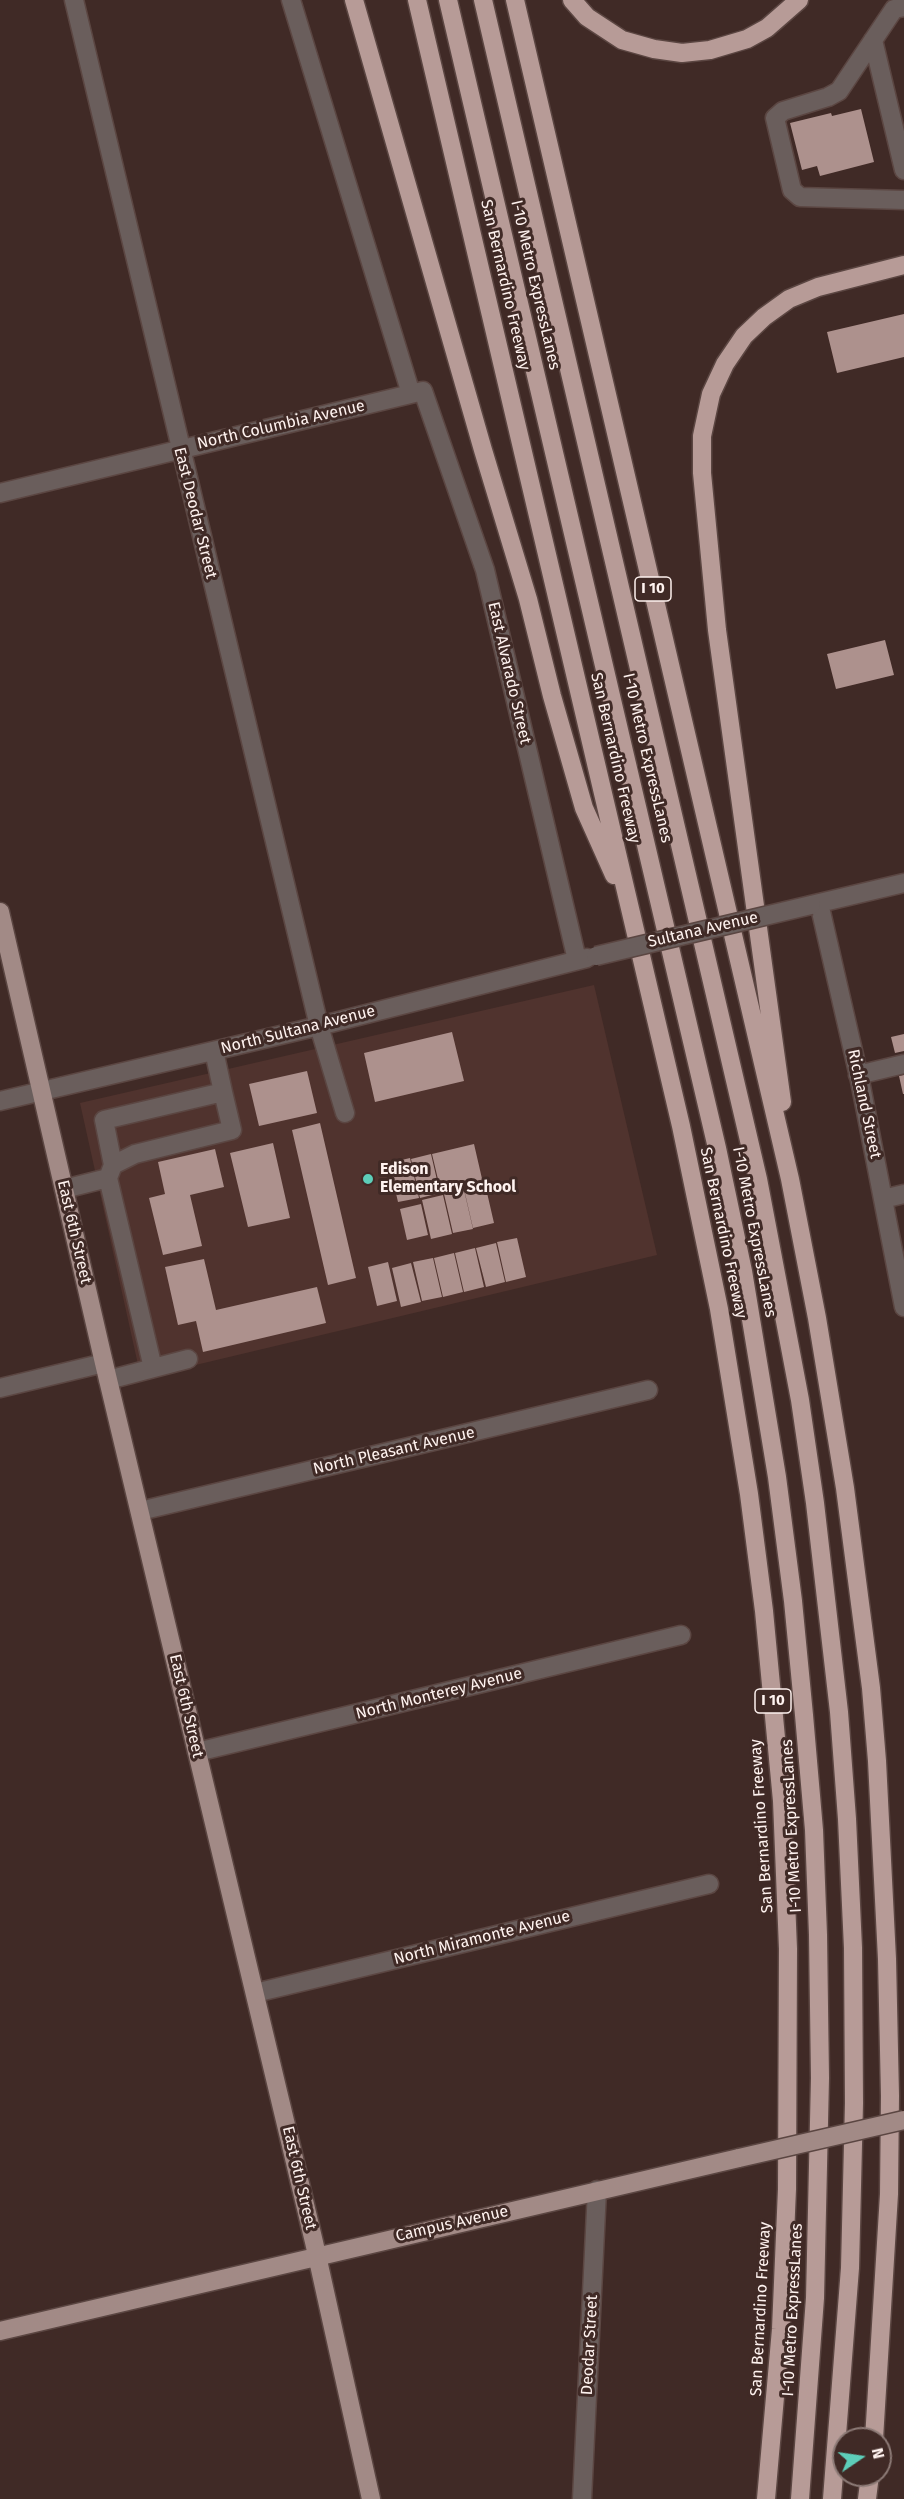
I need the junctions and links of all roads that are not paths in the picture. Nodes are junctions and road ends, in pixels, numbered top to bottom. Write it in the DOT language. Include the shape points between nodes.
graph roads {
  1 [pos="74,0"];
  2 [pos="291,0"];
  3 [pos="354,0"];
  4 [pos="417,0"];
  5 [pos="448,0"];
  6 [pos="483,0"];
  7 [pos="515,0"];
  8 [pos="572,0"];
  9 [pos="799,0"];
  10 [pos="904,7"];
  11 [pos="873,40"];
  12 [pos="904,170"];
  13 [pos="904,200"];
  14 [pos="904,265"];
  15 [pos="417,393"];
  16 [pos="180,450"];
  17 [pos="0,493"];
  18 [pos="904,883"];
  19 [pos="815,904"];
  20 [pos="0,912"];
  21 [pos="631,915"];
  22 [pos="596,956"];
  23 [pos="577,960"];
  24 [pos="319,1026"];
  25 [pos="214,1051"];
  26 [pos="904,1064"];
  27 [pos="858,1075"];
  28 [pos="42,1091"];
  29 [pos="223,1092"];
  30 [pos="0,1101"];
  31 [pos="345,1113"];
  32 [pos="111,1171"];
  33 [pos="790,1179"];
  34 [pos="64,1189"];
  35 [pos="904,1194"];
  36 [pos="883,1199"];
  37 [pos="904,1307"];
  38 [pos="188,1359"];
  39 [pos="153,1368"];
  40 [pos="106,1372"];
  41 [pos="0,1388"];
  42 [pos="648,1390"];
  43 [pos="140,1511"];
  44 [pos="681,1635"];
  45 [pos="196,1752"];
  46 [pos="709,1884"];
  47 [pos="255,1993"];
  48 [pos="904,2120"];
  49 [pos="597,2190"];
  50 [pos="318,2256"];
  51 [pos="0,2331"];
  52 [pos="875,2427"];
  53 [pos="371,2499"];
  54 [pos="582,2499"];
  55 [pos="766,2499"];
  56 [pos="800,2499"];
  57 [pos="832,2499"];
  1 -- 16 [label="street, East Deodar Street"];
  2 -- 15 [label="street, East Alvarado Street"];
  3 -- 21 [label="highway" via="528,599 584,808"];
  4 -- 21 [label="highway, San Bernardino Freeway / I 10"];
  5 -- 56 [label="highway, I-10 Metro ExpressLanes" via="717,1148 743,1271 777,1478 804,1716 818,1935 820,2078 815,2298"];
  6 -- 57 [label="highway, I-10 Metro ExpressLanes" via="758,1179 800,1400 815,1503 839,1712 853,1948 850,2268"];
  7 -- 33 [label="highway, I 10"];
  8 -- 9 [label="highway" via="587,17 622,40 682,52 704,51 747,39 767,28"];
  10 -- 11 [label="street" via="894,9"];
  11 -- 12 [label="street"];
  11 -- 13 [label="street" via="839,91 783,111 775,118 792,190 800,196"];
  14 -- 33 [label="highway" via="818,288 789,299 764,317 744,336 725,364 711,394 702,436 717,630"];
  15 -- 16 [label="street, North Columbia Avenue"];
  15 -- 23 [label="street, East Alvarado Street" via="485,570"];
  16 -- 17 [label="street, North Columbia Avenue"];
  16 -- 24 [label="street, East Deodar Street"];
  18 -- 19 [label="street, Sultana Avenue"];
  19 -- 22 [label="street, Sultana Avenue, bridge"];
  19 -- 27 [label="street, Richland Street"];
  20 -- 28 [label="main road, East 6th Street"];
  21 -- 55 [label="highway, San Bernardino Freeway / I 10" via="719,1309 764,1611 782,1802 789,2120 781,2329"];
  22 -- 23 [label="street, North Sultana Avenue"];
  23 -- 24 [label="street, North Sultana Avenue"];
  24 -- 25 [label="street, North Sultana Avenue"];
  24 -- 31 [label="street, East Deodar Street"];
  25 -- 28 [label="street, North Sultana Avenue"];
  25 -- 29 [label="street"];
  26 -- 27 [label="street"];
  27 -- 36 [label="street, Richland Street"];
  28 -- 30 [label="street, North Sultana Avenue"];
  28 -- 34 [label="main road, East 6th Street"];
  29 -- 32 [label="street" via="232,1130 135,1154"];
  29 -- 32 [label="street" via="104,1120"];
  32 -- 34 [label="street"];
  32 -- 39 [label="street"];
  33 -- 52 [label="highway, I 10" via="845,1488 877,1761 890,2096 889,2194"];
  34 -- 40 [label="main road, East 6th Street"];
  35 -- 36 [label="street"];
  36 -- 37 [label="street, Richland Street"];
  38 -- 39 [label="street"];
  39 -- 40 [label="street"];
  40 -- 41 [label="street"];
  40 -- 43 [label="main road, East 6th Street"];
  42 -- 43 [label="street, North Pleasant Avenue"];
  43 -- 45 [label="main road, East 6th Street"];
  44 -- 45 [label="street, North Monterey Avenue"];
  45 -- 47 [label="main road, East 6th Street"];
  46 -- 47 [label="street, North Miramonte Avenue"];
  47 -- 50 [label="main road, East 6th Street"];
  48 -- 49 [label="main road, Campus Avenue, bridge"];
  49 -- 50 [label="main road, Campus Avenue"];
  49 -- 54 [label="street, Deodar Street"];
  50 -- 51 [label="main road, Campus Avenue"];
  50 -- 53 [label="main road, East 6th Street"];
}
